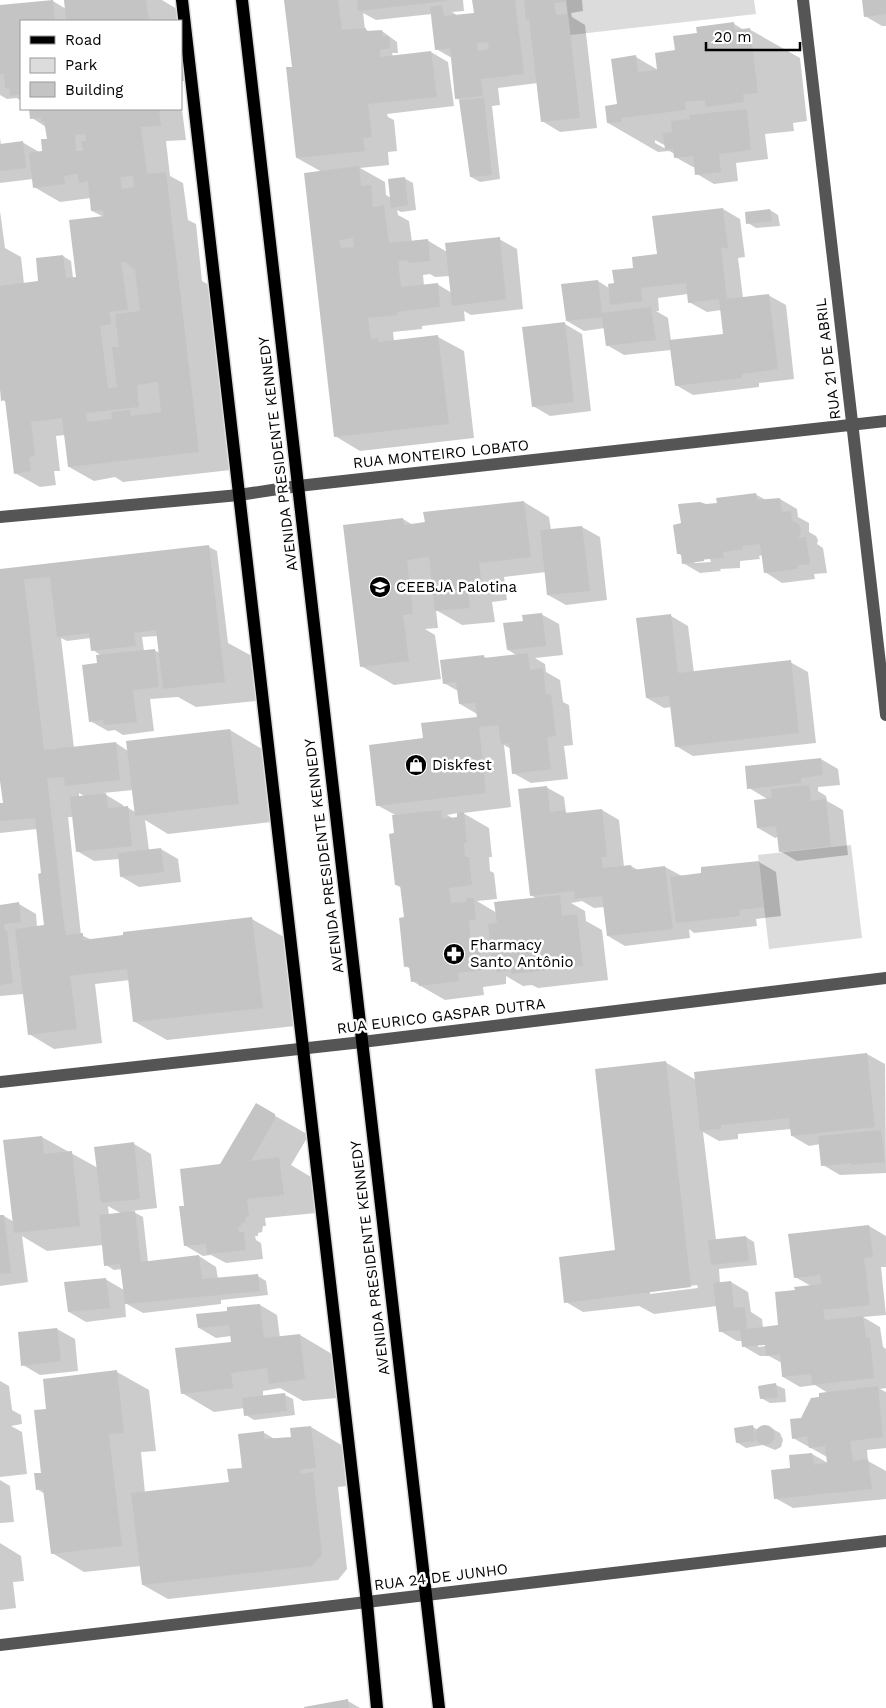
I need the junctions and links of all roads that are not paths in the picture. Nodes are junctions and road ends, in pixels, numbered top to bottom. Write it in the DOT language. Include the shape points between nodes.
graph roads {
  1 [pos="182,0"];
  2 [pos="242,0"];
  3 [pos="803,0"];
  4 [pos="886,421"];
  5 [pos="852,424"];
  6 [pos="298,486"];
  7 [pos="239,495"];
  8 [pos="0,517"];
  9 [pos="886,715"];
  10 [pos="886,978"];
  11 [pos="362,1042"];
  12 [pos="303,1048"];
  13 [pos="0,1082"];
  14 [pos="886,1541"];
  15 [pos="425,1595"];
  16 [pos="367,1603"];
  17 [pos="0,1645"];
  18 [pos="377,1708"];
  19 [pos="439,1708"];
  1 -- 7 [label="main road"];
  2 -- 6 [label="main road, AVENIDA PRESIDENTE KENNEDY"];
  3 -- 5 [label="street, RUA 21 DE ABRIL"];
  4 -- 5 [label="street, RUA MONTEIRO LOBATO"];
  5 -- 6 [label="street, RUA MONTEIRO LOBATO"];
  5 -- 9 [label="street, RUA 21 DE ABRIL"];
  6 -- 7 [label="street, RUA MONTEIRO LOBATO"];
  6 -- 11 [label="main road, AVENIDA PRESIDENTE KENNEDY"];
  7 -- 8 [label="street, RUA MONTEIRO LOBATO"];
  7 -- 12 [label="main road"];
  10 -- 11 [label="street, RUA EURICO GASPAR DUTRA"];
  11 -- 12 [label="street, RUA EURICO GASPAR DUTRA"];
  11 -- 15 [label="main road, AVENIDA PRESIDENTE KENNEDY"];
  12 -- 13 [label="street, RUA EURICO GASPAR DUTRA"];
  12 -- 16 [label="main road"];
  14 -- 15 [label="street, RUA 24 DE JUNHO"];
  15 -- 16 [label="street, RUA 24 DE JUNHO"];
  15 -- 19 [label="main road, AVENIDA PRESIDENTE KENNEDY"];
  16 -- 17 [label="street, RUA 24 DE JUNHO"];
  16 -- 18 [label="main road"];
}
